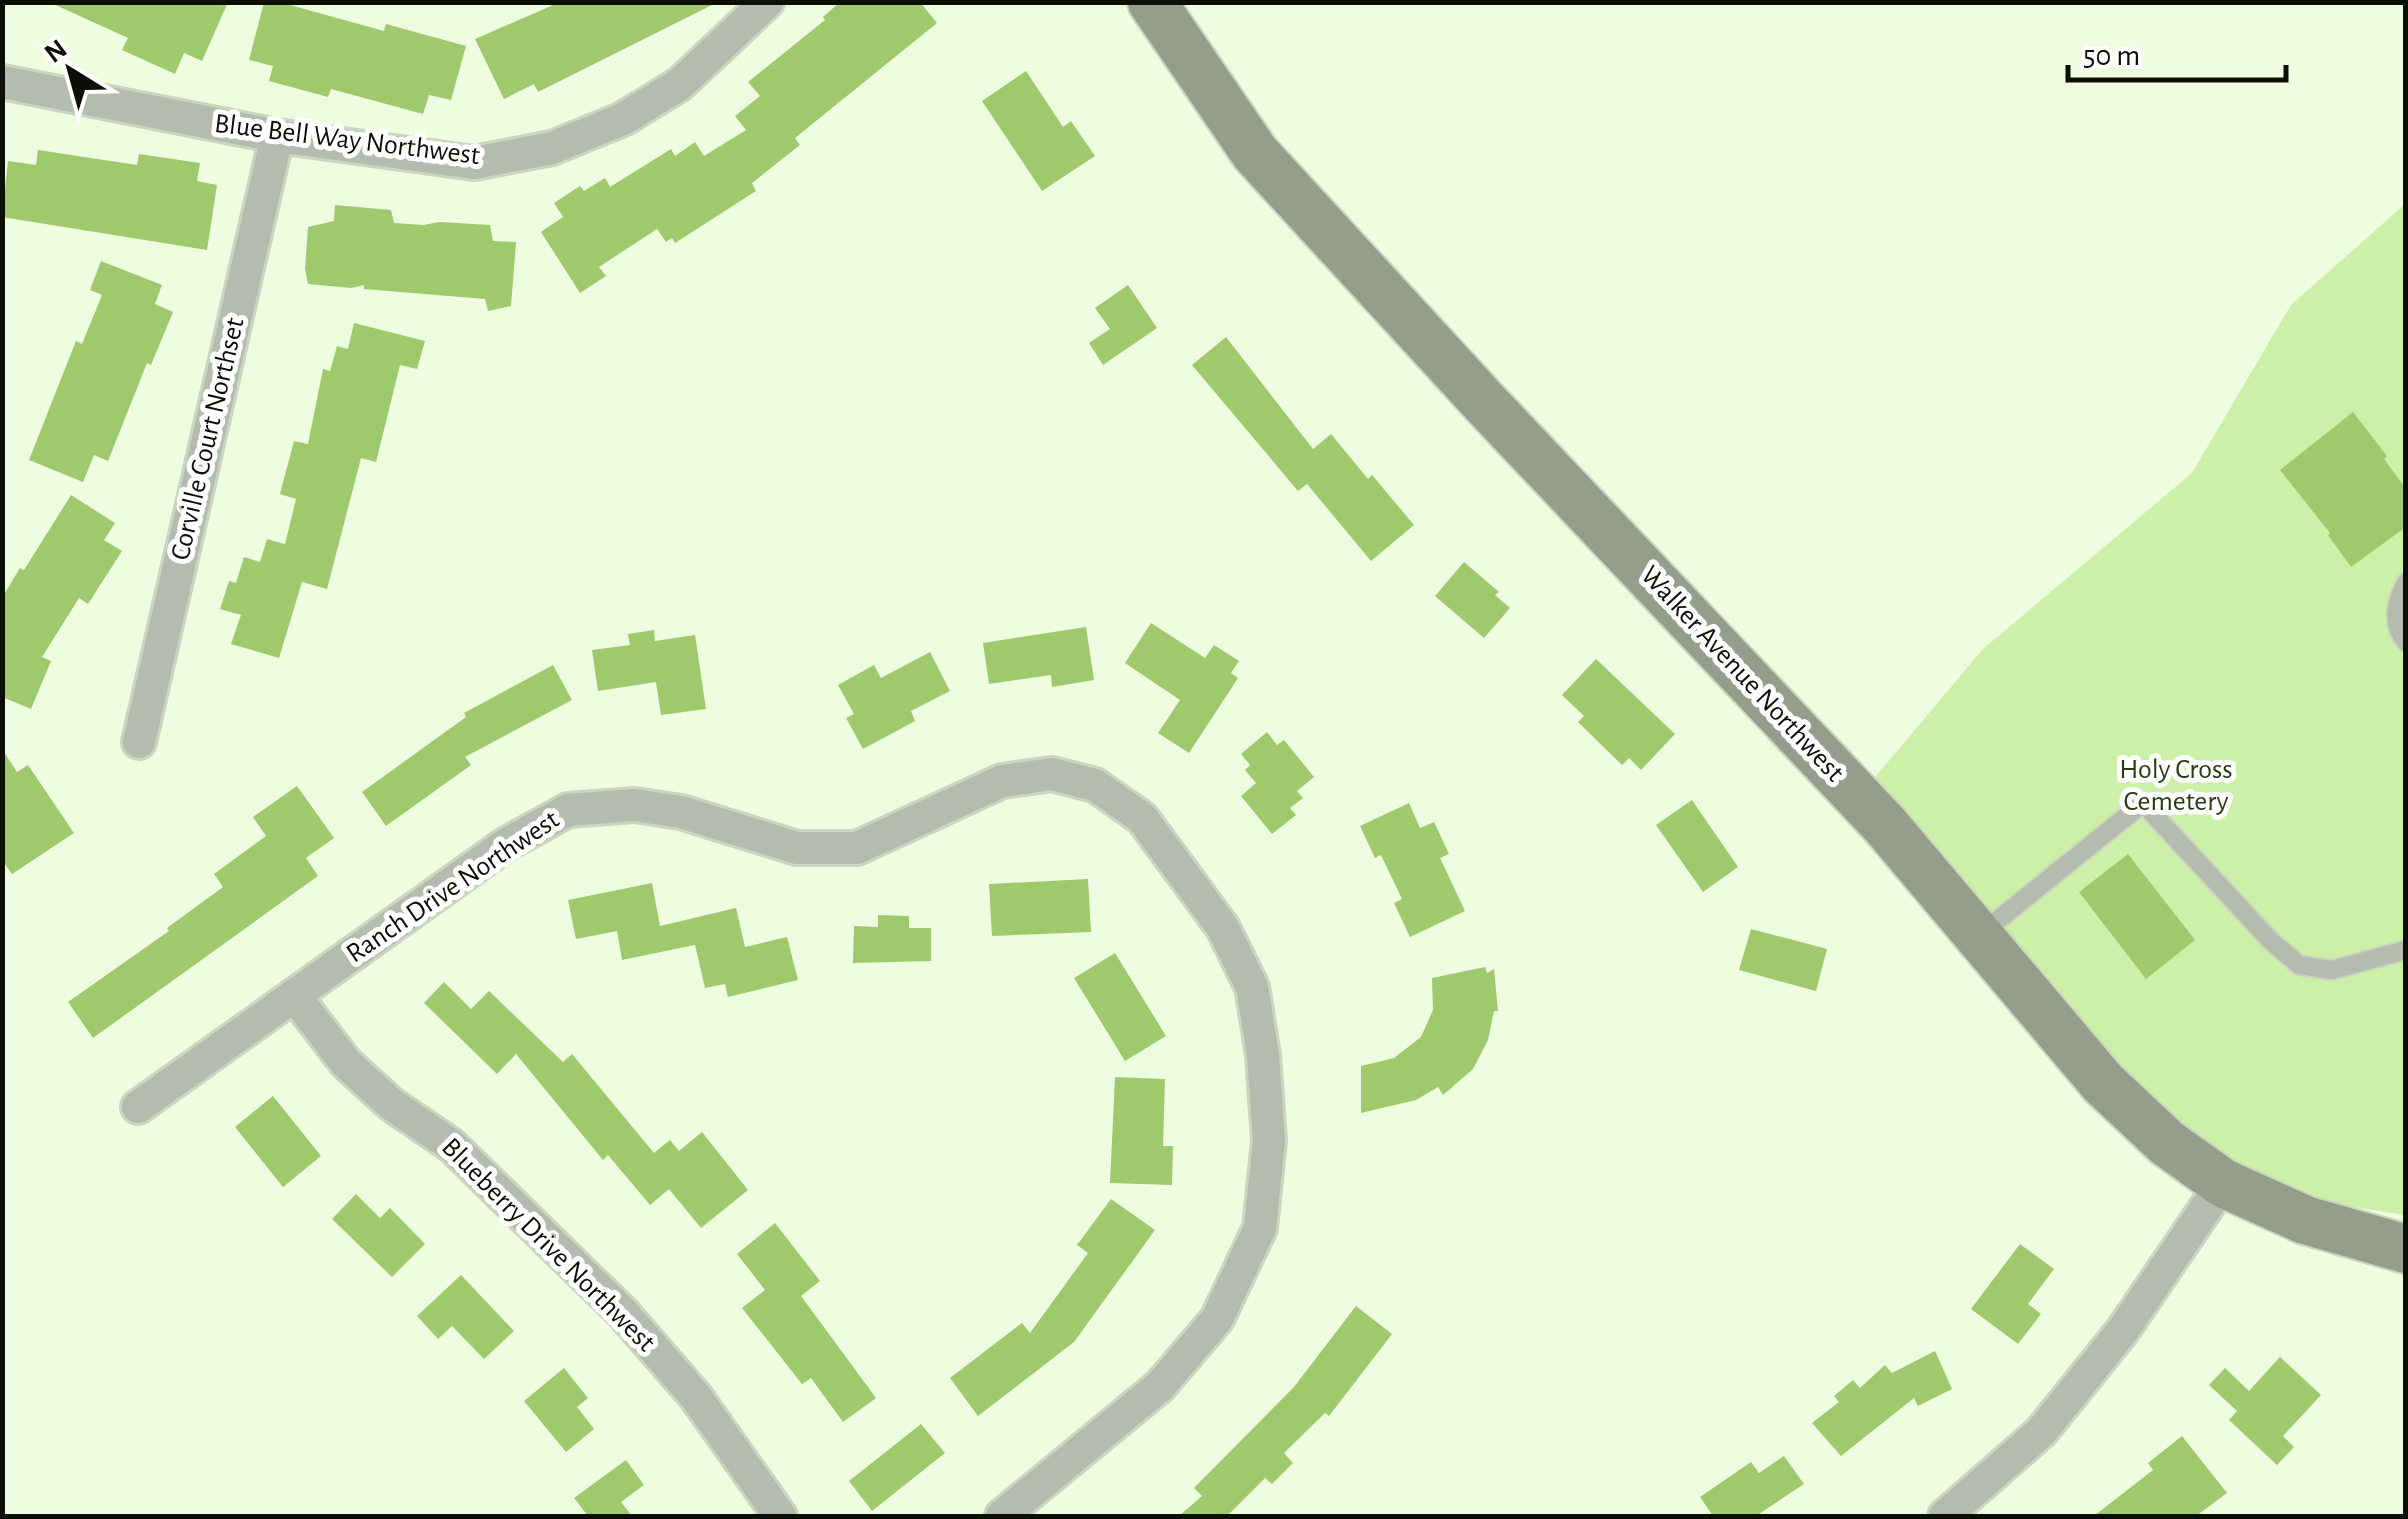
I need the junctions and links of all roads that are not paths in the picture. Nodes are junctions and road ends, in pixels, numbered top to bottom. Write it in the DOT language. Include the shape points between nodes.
graph roads {
  1 [pos="767,2"];
  2 [pos="1152,2"];
  3 [pos="2,82"];
  4 [pos="277,136"];
  5 [pos="2406,583"];
  6 [pos="2406,642"];
  7 [pos="139,742"];
  8 [pos="1978,936"];
  9 [pos="2406,950"];
  10 [pos="294,994"];
  11 [pos="138,1108"];
  12 [pos="2223,1183"];
  13 [pos="2406,1249"];
  14 [pos="780,1516"];
  15 [pos="1002,1516"];
  16 [pos="1945,1516"];
  1 -- 4 [label="street, Blue Bell Way Northwest" via="680,84 623,119 552,148 474,162"];
  2 -- 8 [label="main road, Walker Avenue Northwest" via="1255,153 1885,826"];
  3 -- 4 [label="street, Blue Bell Way Northwest"];
  4 -- 7 [label="street, Corville Court Northset"];
  5 -- 6 [label="lane" via="2396,624"];
  8 -- 9 [label="lane" via="2143,803 2299,965 2332,970"];
  8 -- 12 [label="main road, Walker Avenue Northwest" via="2104,1083"];
  10 -- 11 [label="street, Ranch Drive Northwest"];
  10 -- 14 [label="street, Blueberry Drive Northwest" via="346,1063 451,1145 623,1313 696,1397"];
  10 -- 15 [label="street, Ranch Drive Northwest" via="505,846 568,810 634,805 681,812 796,848 857,848 1002,781 1052,774 1095,785 1142,818 1222,928 1252,987 1269,1141 1260,1228 1217,1320 1160,1386"];
  12 -- 13 [label="main road, Walker Avenue Northwest" via="2305,1220"];
  12 -- 16 [label="street" via="2123,1330 2041,1432"];
}
